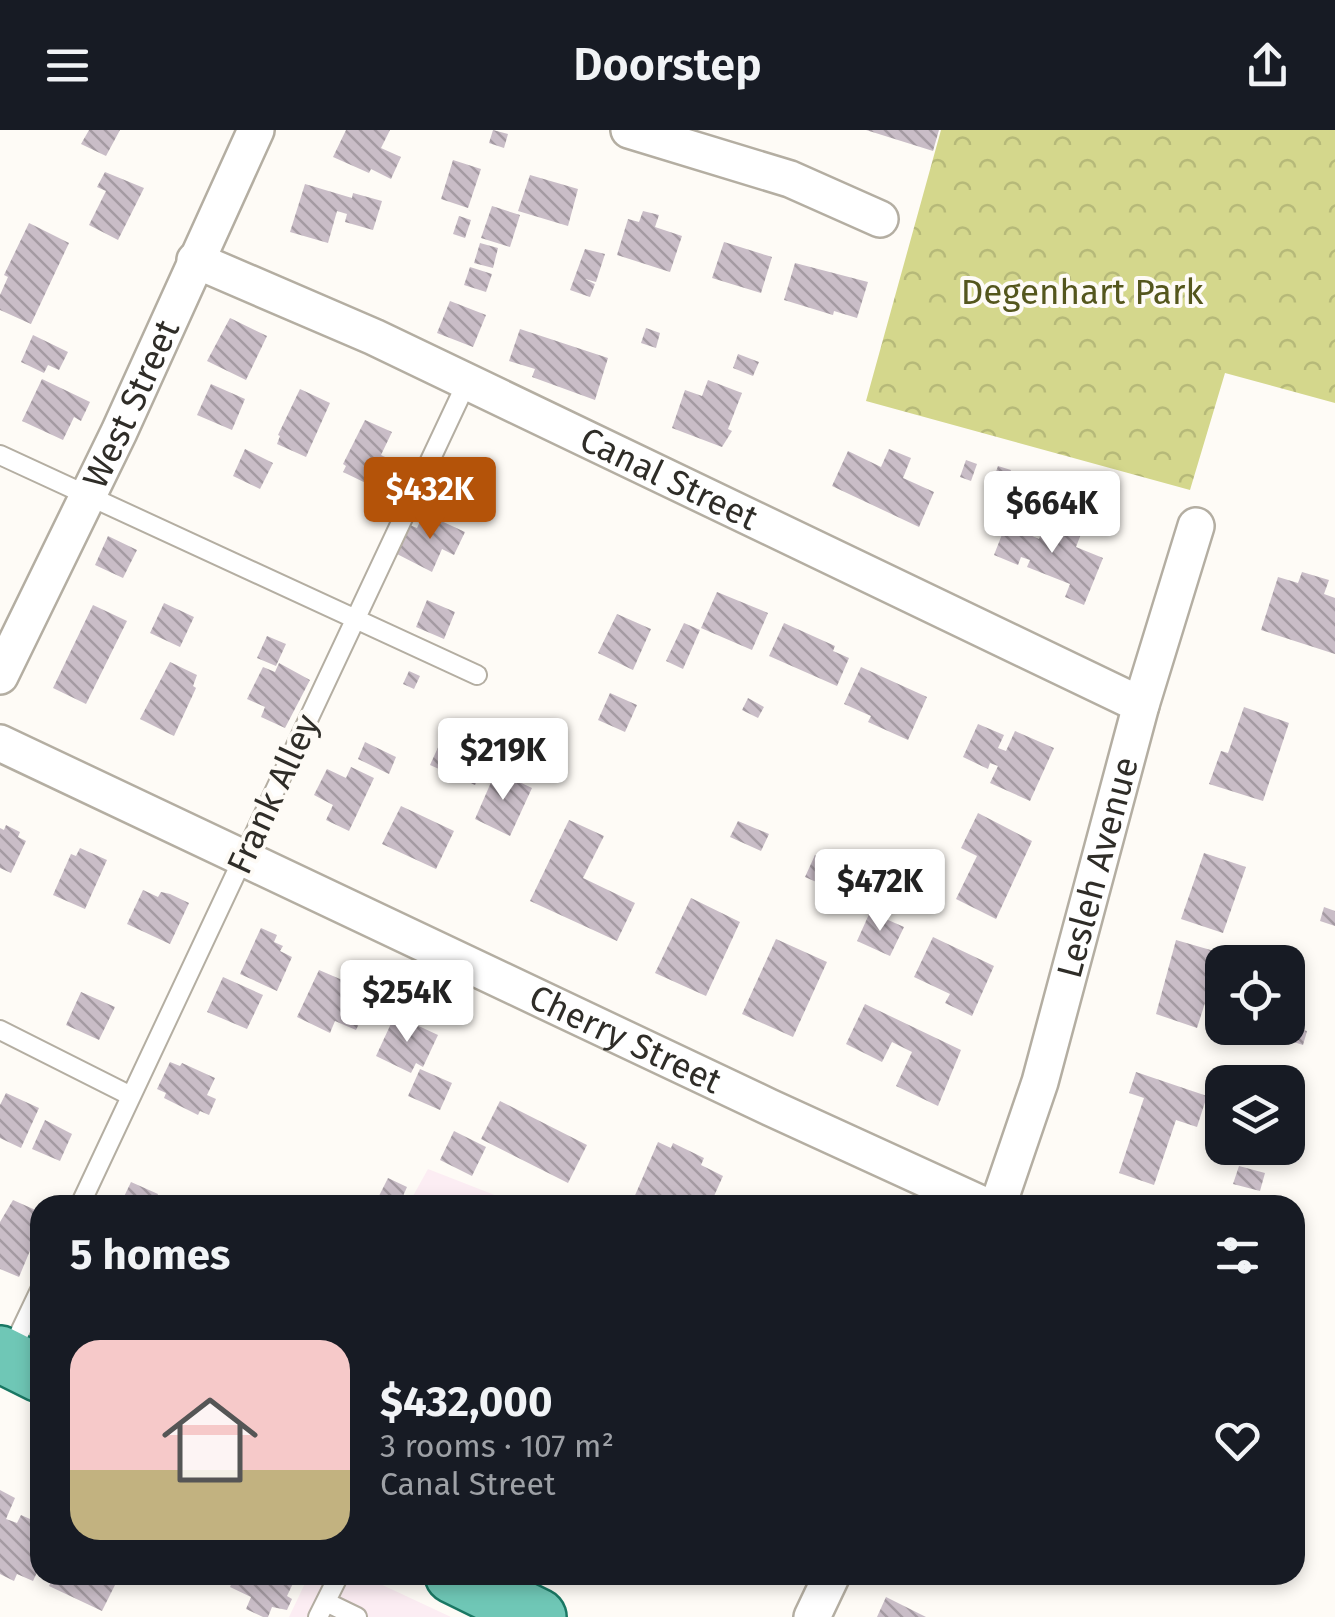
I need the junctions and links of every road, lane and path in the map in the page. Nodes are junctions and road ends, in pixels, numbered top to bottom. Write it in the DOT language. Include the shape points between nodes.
graph roads {
  1 [pos="256,130"];
  2 [pos="629,130"];
  3 [pos="880,219"];
  4 [pos="195,260"];
  5 [pos="466,384"];
  6 [pos="0,455"];
  7 [pos="86,497"];
  8 [pos="1196,526"];
  9 [pos="356,617"];
  10 [pos="478,674"];
  11 [pos="0,676"];
  12 [pos="1141,704"];
  13 [pos="0,743"];
  14 [pos="243,858"];
  15 [pos="0,1030"];
  16 [pos="131,1096"];
  17 [pos="85,1195"];
  18 [pos="963,1195"];
  19 [pos="1001,1195"];
  20 [pos="30,1320"];
  21 [pos="16,1362"];
  22 [pos="334,1585"];
  23 [pos="472,1585"];
  24 [pos="827,1585"];
  25 [pos="322,1610"];
  26 [pos="356,1617"];
  27 [pos="538,1617"];
  28 [pos="812,1617"];
  1 -- 4 [label="street, West Street"];
  2 -- 3 [label="street" via="790,179"];
  4 -- 5 [label="street, Canal Street"];
  4 -- 7 [label="street, West Street"];
  5 -- 9 [label="lane, Frank Alley"];
  5 -- 12 [label="street, Canal Street"];
  6 -- 7 [label="lane"];
  7 -- 9 [label="lane"];
  7 -- 11 [label="street, West Street"];
  8 -- 12 [label="street, Lesleh Avenue"];
  9 -- 10 [label="lane"];
  9 -- 14 [label="lane, Frank Alley"];
  12 -- 19 [label="street, Lesleh Avenue" via="1040,1082"];
  13 -- 14 [label="street, Cherry Street"];
  14 -- 16 [label="lane, Frank Alley"];
  14 -- 18 [label="street, Cherry Street"];
  15 -- 16 [label="lane"];
  16 -- 17 [label="lane, Frank Alley"];
  20 -- 21 [label="lane"];
  22 -- 25 [label="lane"];
  23 -- 27 [label="main road"];
  24 -- 28 [label="street"];
  25 -- 26 [label="lane"];
}
